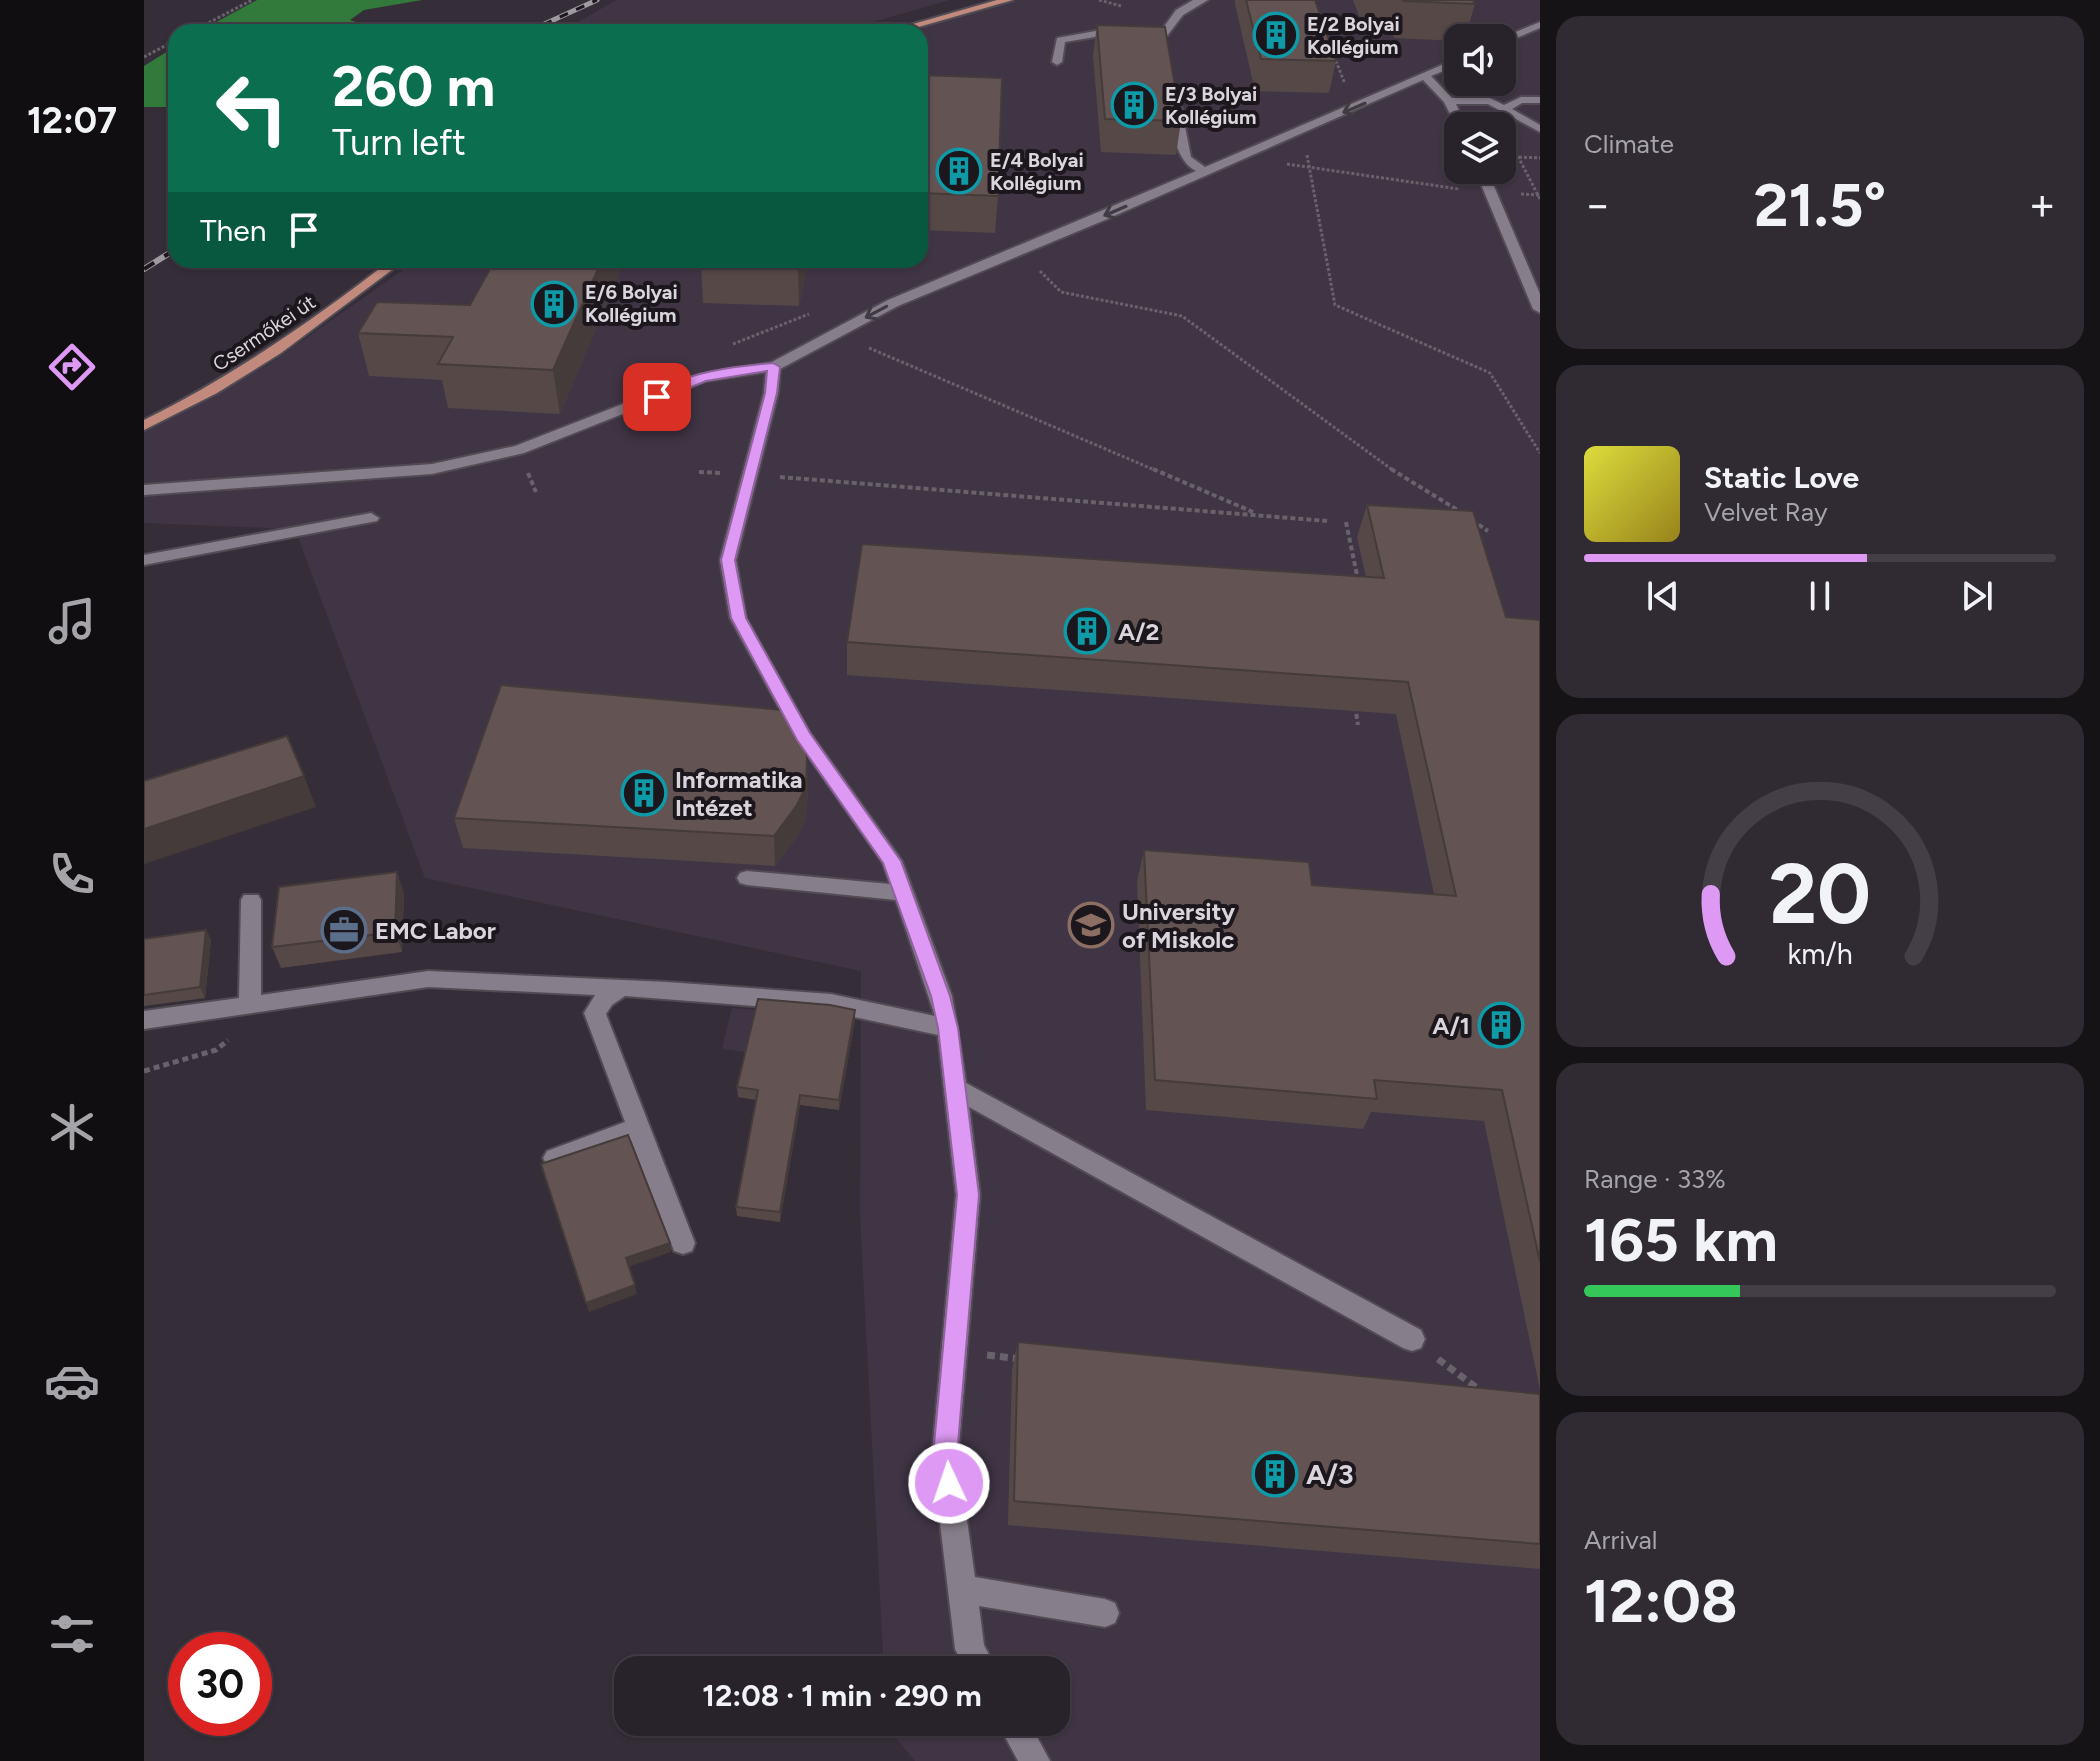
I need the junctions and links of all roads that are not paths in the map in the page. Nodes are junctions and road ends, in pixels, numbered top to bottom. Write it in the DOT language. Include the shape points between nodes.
graph roads {
  1 [pos="1008,0"];
  2 [pos="1203,0"];
  3 [pos="920,24"];
  4 [pos="1540,25"];
  5 [pos="1164,34"];
  6 [pos="1516,35"];
  7 [pos="1166,49"];
  8 [pos="1057,62"];
  9 [pos="1444,67"];
  10 [pos="1425,76"];
  11 [pos="1174,95"];
  12 [pos="1540,100"];
  13 [pos="1449,101"];
  14 [pos="1506,109"];
  15 [pos="1454,112"];
  16 [pos="1540,129"];
  17 [pos="1206,172"];
  18 [pos="1487,184"];
  19 [pos="389,268"];
  20 [pos="1540,309"];
  21 [pos="773,367"];
  22 [pos="144,426"];
  23 [pos="144,490"];
  24 [pos="371,518"];
  25 [pos="144,560"];
  26 [pos="747,878"];
  27 [pos="905,893"];
  28 [pos="251,900"];
  29 [pos="621,988"];
  30 [pos="250,1005"];
  31 [pos="144,1020"];
  32 [pos="948,1028"];
  33 [pos="955,1088"];
  34 [pos="638,1127"];
  35 [pos="555,1158"];
  36 [pos="683,1243"];
  37 [pos="1412,1339"];
  38 [pos="963,1589"];
  39 [pos="1105,1613"];
  40 [pos="974,1656"];
  41 [pos="1020,1736"];
  42 [pos="1035,1761"];
  1 -- 3 [label="main road"];
  2 -- 5 [label="street" via="1170,19"];
  4 -- 6 [label="street"];
  5 -- 7 [label="street"];
  5 -- 8 [label="street" via="1101,33 1060,40"];
  9 -- 10 [label="street"];
  10 -- 13 [label="street"];
  10 -- 17 [label="street, one-way"];
  11 -- 17 [label="street" via="1185,157"];
  12 -- 14 [label="street" via="1521,100"];
  13 -- 14 [label="street" via="1490,101"];
  13 -- 15 [label="street"];
  14 -- 16 [label="street"];
  17 -- 21 [label="street, one-way" via="893,303"];
  18 -- 20 [label="street"];
  19 -- 22 [label="main road, Csermőkei út" via="239,375"];
  21 -- 23 [label="street" via="702,378 519,450 432,469"];
  21 -- 27 [label="street" via="728,560 738,618 803,736 892,861"];
  24 -- 25 [label="street"];
  26 -- 27 [label="street"];
  27 -- 32 [label="street"];
  28 -- 30 [label="street"];
  29 -- 30 [label="street" via="428,979"];
  29 -- 32 [label="street" via="831,1003"];
  29 -- 34 [label="street" via="595,1013"];
  30 -- 31 [label="street"];
  32 -- 33 [label="street"];
  33 -- 37 [label="street"];
  33 -- 38 [label="street" via="968,1195 945,1456"];
  34 -- 35 [label="street"];
  34 -- 36 [label="street"];
  38 -- 39 [label="street"];
  38 -- 40 [label="street"];
  41 -- 42 [label="street"];
}
